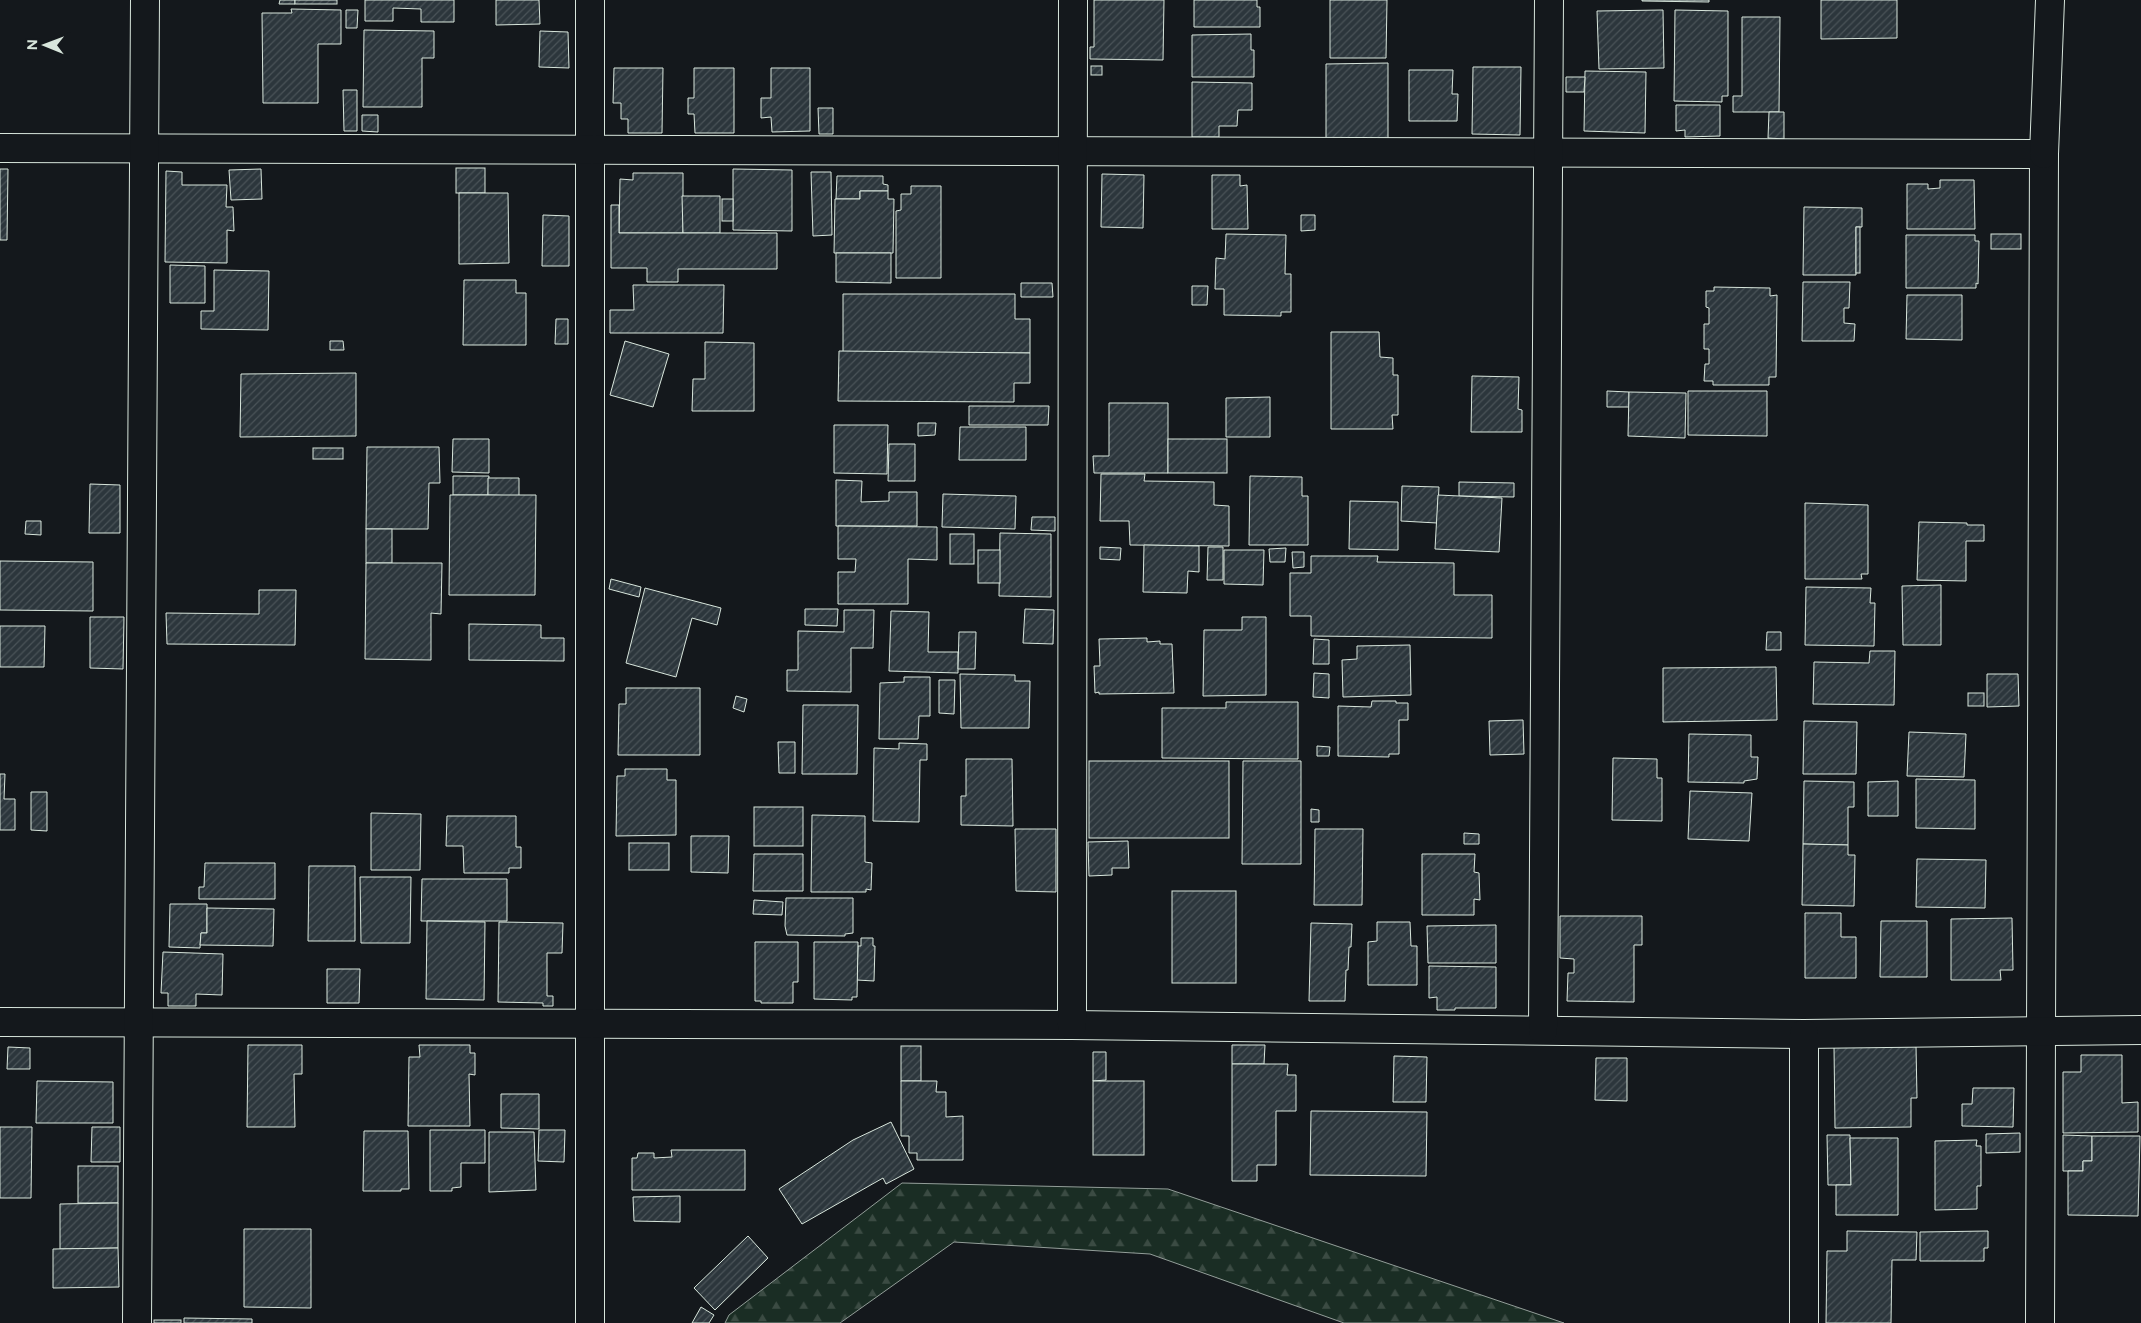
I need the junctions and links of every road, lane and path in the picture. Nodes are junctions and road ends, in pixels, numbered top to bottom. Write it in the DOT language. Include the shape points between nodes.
graph roads {
  1 [pos="145,0"];
  2 [pos="590,0"];
  3 [pos="1073,0"];
  4 [pos="1549,0"];
  5 [pos="2050,0"];
  6 [pos="0,148"];
  7 [pos="145,148"];
  8 [pos="590,148"];
  9 [pos="1074,151"];
  10 [pos="1548,151"];
  11 [pos="2044,154"];
  12 [pos="0,1022"];
  13 [pos="139,1022"];
  14 [pos="590,1025"];
  15 [pos="1072,1025"];
  16 [pos="1542,1030"];
  17 [pos="2040,1030"];
  18 [pos="2141,1030"];
  19 [pos="1804,1034"];
  20 [pos="137,1323"];
  21 [pos="590,1323"];
  22 [pos="1804,1323"];
  23 [pos="2040,1323"];
  1 -- 7 [label="street"];
  2 -- 8 [label="street"];
  3 -- 9 [label="street"];
  4 -- 10 [label="street"];
  5 -- 11 [label="street"];
  6 -- 7 [label="street"];
  7 -- 8 [label="street"];
  7 -- 13 [label="street"];
  8 -- 9 [label="street"];
  8 -- 14 [label="street"];
  9 -- 10 [label="street"];
  9 -- 15 [label="street"];
  10 -- 11 [label="street"];
  10 -- 16 [label="street"];
  11 -- 17 [label="street"];
  12 -- 13 [label="street"];
  13 -- 14 [label="street"];
  13 -- 20 [label="street"];
  14 -- 15 [label="street"];
  14 -- 21 [label="street"];
  15 -- 16 [label="street"];
  16 -- 19 [label="street"];
  17 -- 18 [label="street"];
  17 -- 19 [label="street"];
  17 -- 23 [label="street"];
  19 -- 22 [label="street"];
}
